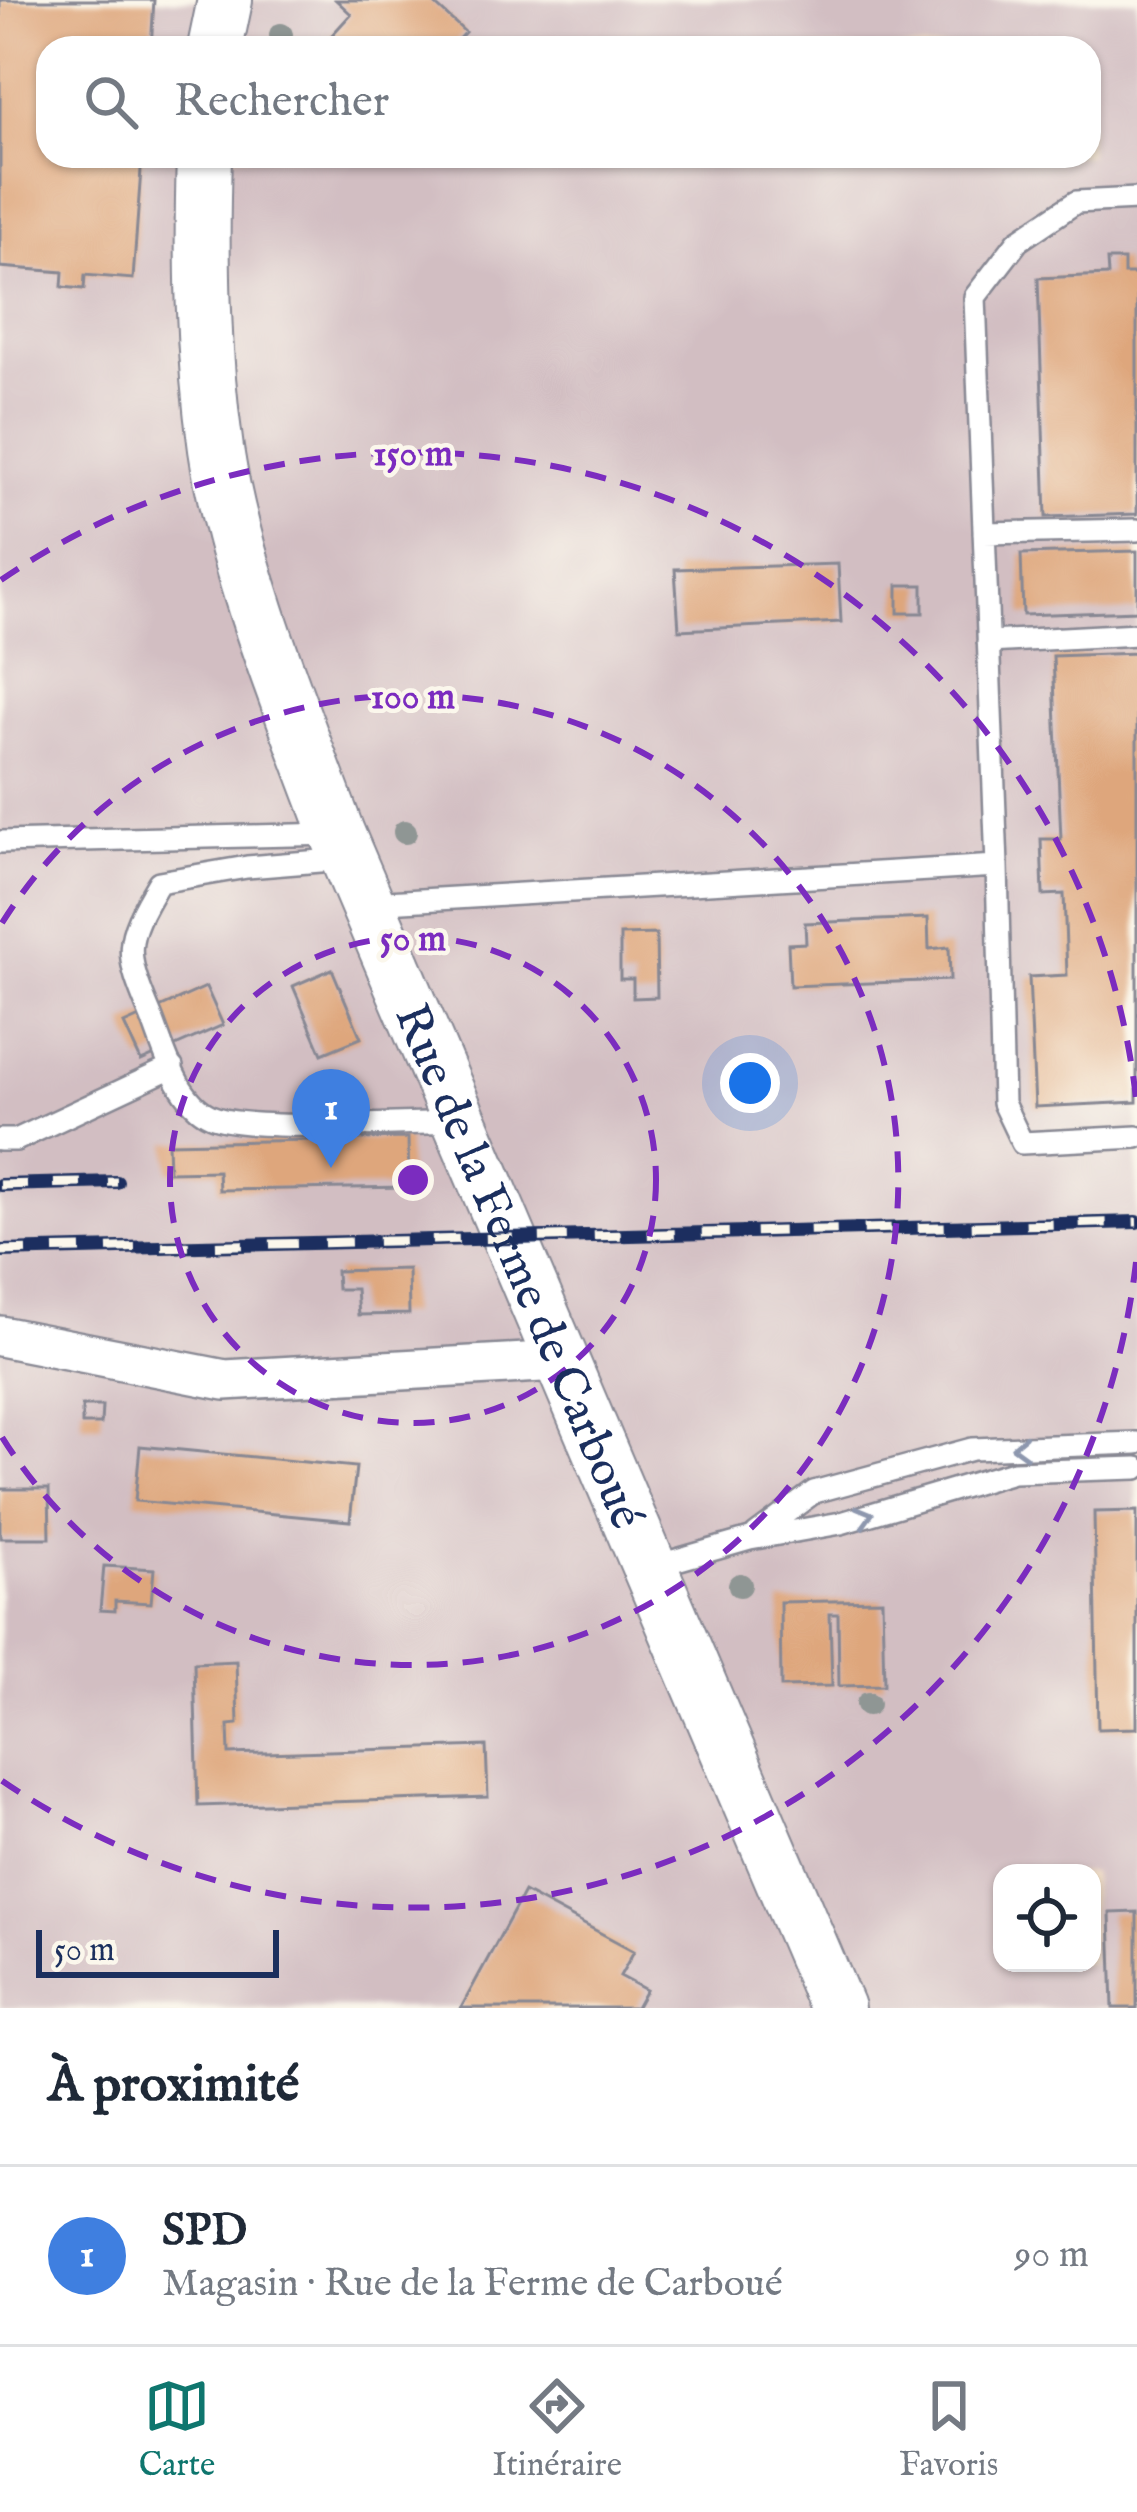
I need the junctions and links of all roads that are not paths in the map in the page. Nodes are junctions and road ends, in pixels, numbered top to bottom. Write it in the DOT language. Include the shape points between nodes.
graph roads {
  1 [pos="226,0"];
  2 [pos="218,36"];
  3 [pos="204,168"];
  4 [pos="1137,200"];
  5 [pos="1137,530"];
  6 [pos="984,533"];
  7 [pos="1137,634"];
  8 [pos="988,642"];
  9 [pos="0,842"];
  10 [pos="350,865"];
  11 [pos="997,866"];
  12 [pos="172,1067"];
  13 [pos="459,1122"];
  14 [pos="1137,1137"];
  15 [pos="0,1140"];
  16 [pos="0,1336"];
  17 [pos="560,1360"];
  18 [pos="1137,1443"];
  19 [pos="1137,1468"];
  20 [pos="751,1538"];
  21 [pos="650,1567"];
  22 [pos="837,2008"];
  1 -- 2 [label="street"];
  3 -- 10 [label="street, Rue de la Ferme de Carboué" via="200,292 217,452 256,602"];
  4 -- 6 [label="lane" via="1076,202 1018,241 975,298"];
  5 -- 6 [label="lane"];
  6 -- 8 [label="lane"];
  7 -- 8 [label="lane"];
  8 -- 11 [label="lane"];
  9 -- 10 [label="lane"];
  10 -- 11 [label="lane"];
  10 -- 12 [label="lane" via="159,882 129,933 130,965"];
  10 -- 13 [label="street, Rue de la Ferme de Carboué"];
  11 -- 14 [label="lane" via="1003,1103 1022,1143"];
  12 -- 13 [label="lane" via="181,1088 211,1116"];
  12 -- 15 [label="lane" via="16,1140"];
  13 -- 17 [label="street, Rue de la Ferme de Carboué"];
  16 -- 17 [label="street" via="225,1380"];
  17 -- 21 [label="street, Rue de la Ferme de Carboué"];
  18 -- 20 [label="lane, one-way" via="972,1448 814,1492"];
  20 -- 19 [label="lane, one-way" via="842,1523 1013,1472"];
  20 -- 21 [label="lane"];
  21 -- 22 [label="street, Rue de la Ferme de Carboué"];
}
